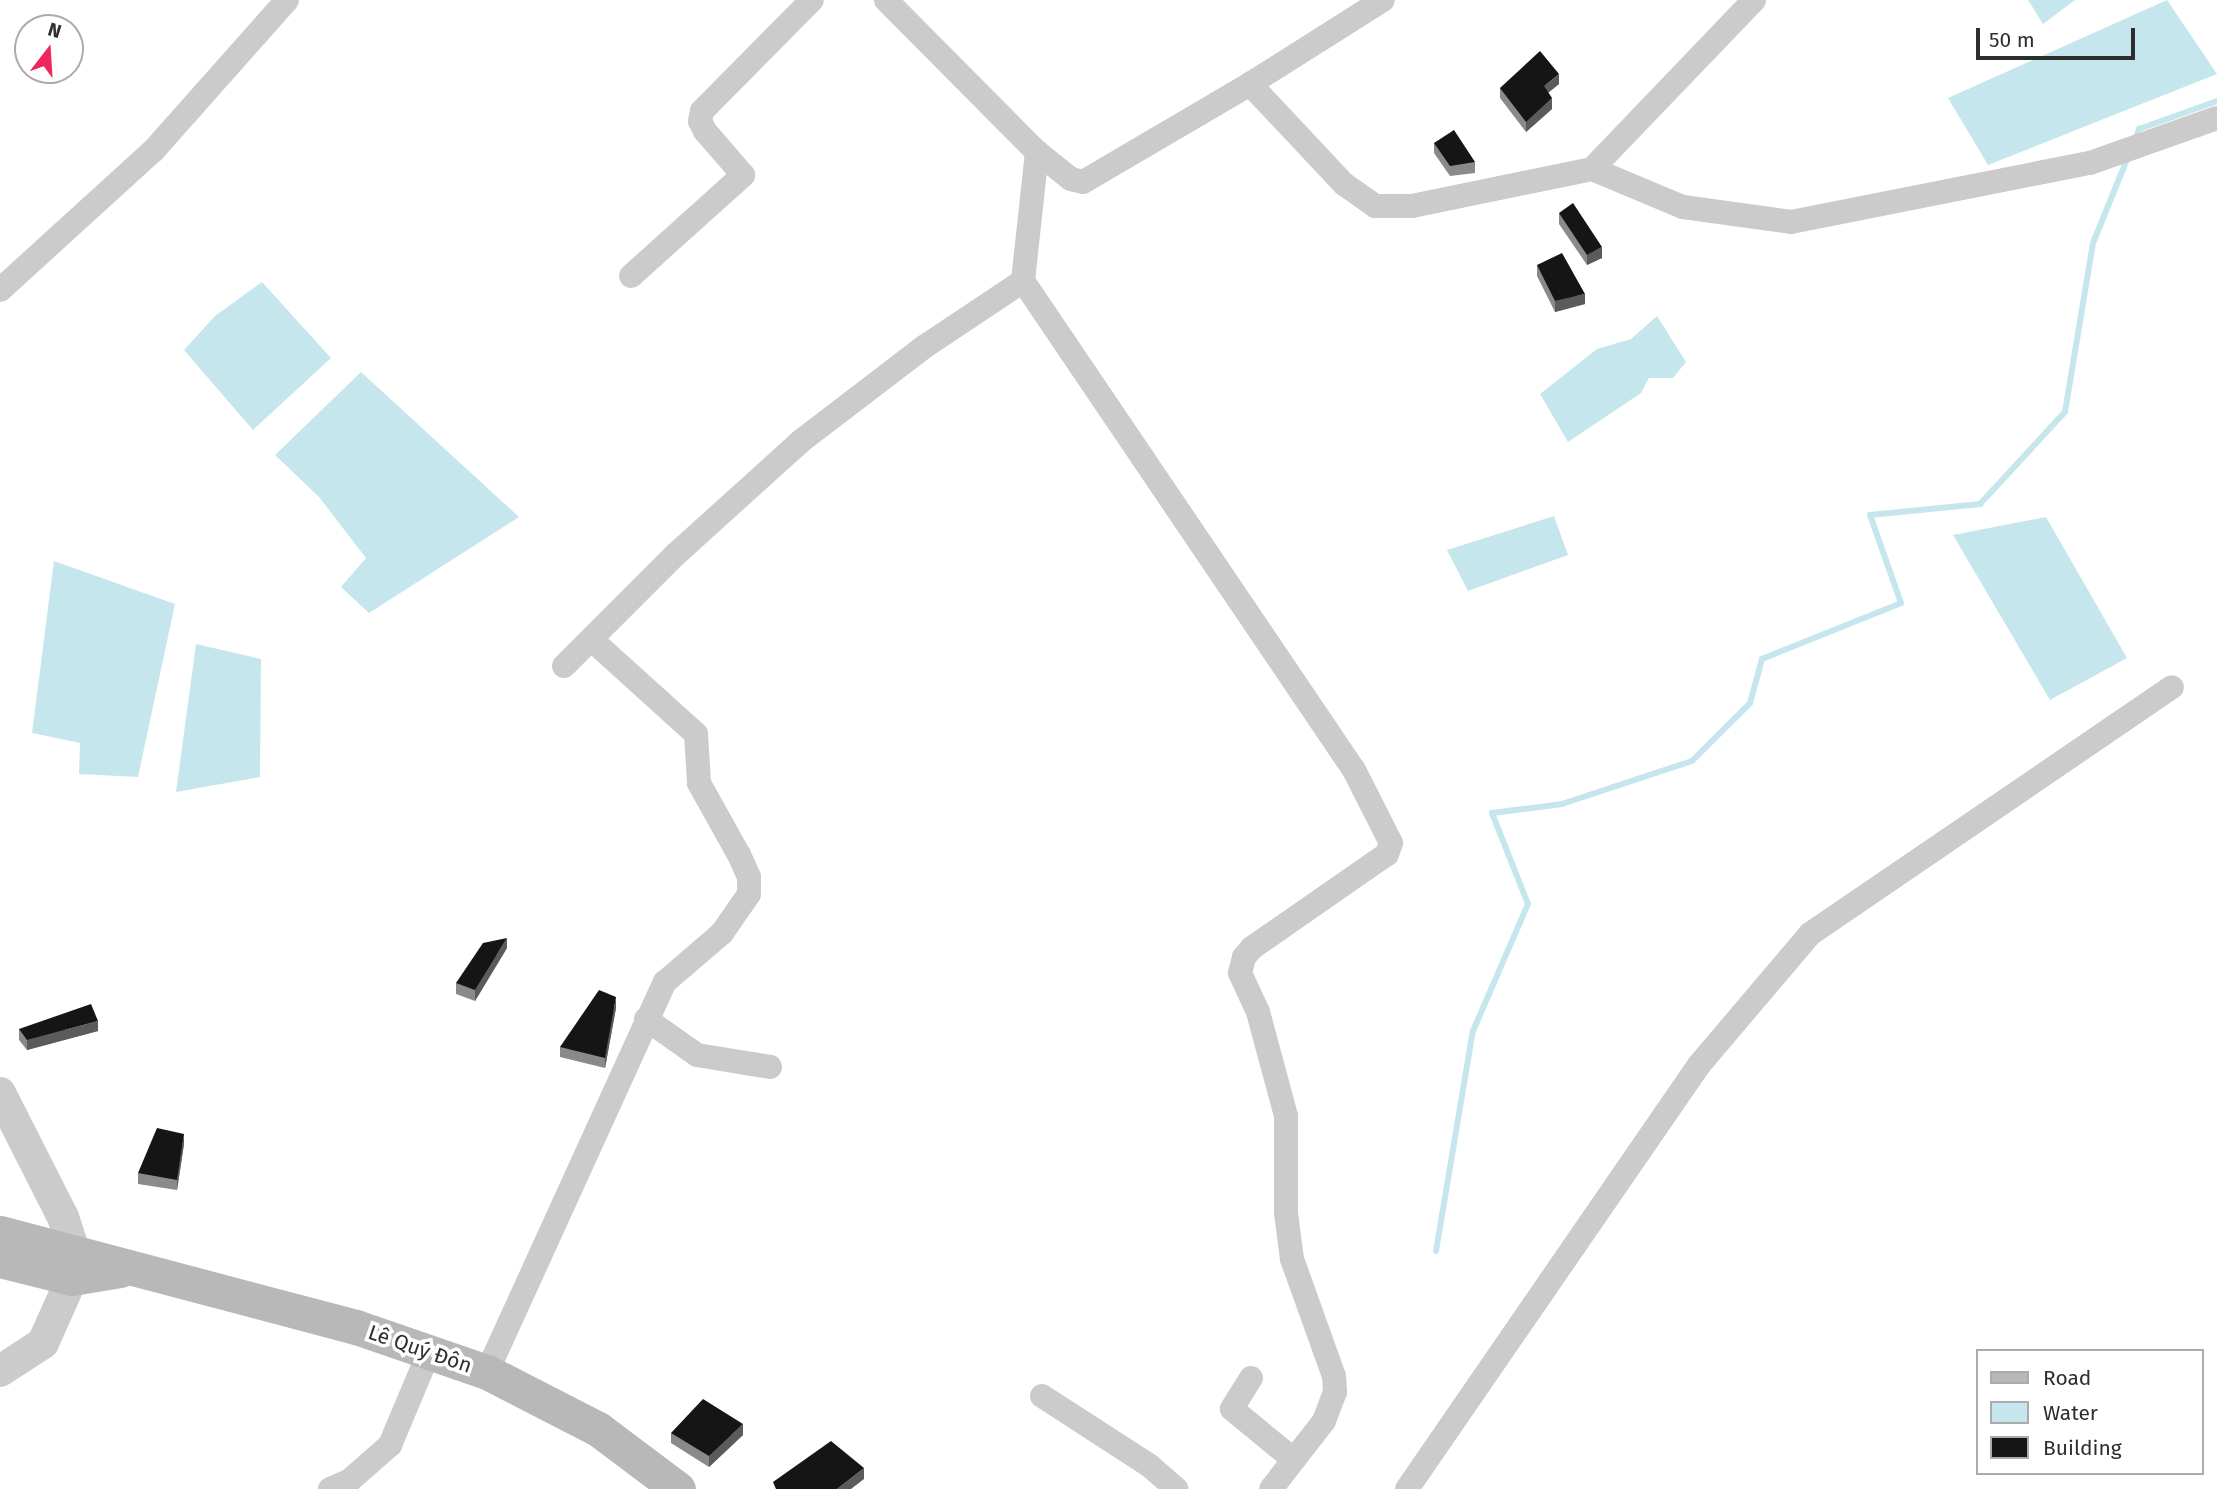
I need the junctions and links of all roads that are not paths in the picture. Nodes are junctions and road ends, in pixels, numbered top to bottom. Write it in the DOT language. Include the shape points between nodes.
graph roads {
  1 [pos="287,0"];
  2 [pos="812,0"];
  3 [pos="886,0"];
  4 [pos="1383,0"];
  5 [pos="1754,0"];
  6 [pos="1250,84"];
  7 [pos="2217,118"];
  8 [pos="1038,152"];
  9 [pos="1592,169"];
  10 [pos="631,276"];
  11 [pos="1023,281"];
  12 [pos="0,290"];
  13 [pos="592,640"];
  14 [pos="564,666"];
  15 [pos="2172,687"];
  16 [pos="646,1019"];
  17 [pos="770,1067"];
  18 [pos="0,1093"];
  19 [pos="0,1233"];
  20 [pos="0,1260"];
  21 [pos="74,1266"];
  22 [pos="429,1352"];
  23 [pos="0,1371"];
  24 [pos="487,1372"];
  25 [pos="1251,1378"];
  26 [pos="1042,1396"];
  27 [pos="1294,1460"];
  28 [pos="330,1489"];
  29 [pos="678,1489"];
  30 [pos="1176,1489"];
  31 [pos="1272,1489"];
  32 [pos="1407,1489"];
  1 -- 12 [label="street" via="153,151"];
  2 -- 10 [label="street" via="702,111 705,131 743,175"];
  3 -- 8 [label="street"];
  4 -- 6 [label="street"];
  5 -- 9 [label="street"];
  6 -- 8 [label="street" via="1096,178 1071,179"];
  6 -- 9 [label="street" via="1344,184 1375,206 1412,206"];
  7 -- 9 [label="street" via="2090,163 1791,222 1684,207"];
  8 -- 11 [label="street"];
  11 -- 13 [label="street" via="924,347 801,440 675,555"];
  11 -- 27 [label="street" via="1354,770 1391,843 1387,854 1252,948 1240,973 1258,1012 1286,1116 1285,1192 1292,1259 1334,1376 1335,1392 1324,1421"];
  13 -- 14 [label="street"];
  13 -- 16 [label="street" via="696,734 699,783 749,877 749,894 741,912 665,982"];
  15 -- 32 [label="street" via="1810,934 1699,1065"];
  16 -- 17 [label="street" via="697,1055"];
  16 -- 24 [label="street"];
  18 -- 21 [label="street" via="63,1217"];
  19 -- 21 [label="main road, Lê Quý Đôn"];
  20 -- 21 [label="main road, Lê Quý Đôn"];
  21 -- 22 [label="main road, Lê Quý Đôn" via="137,1267 356,1327"];
  21 -- 23 [label="street" via="43,1343"];
  22 -- 24 [label="main road, Lê Quý Đôn"];
  22 -- 28 [label="street" via="390,1445 349,1481"];
  24 -- 29 [label="main road, Lê Quý Đôn" via="598,1429"];
  25 -- 27 [label="street" via="1232,1409"];
  26 -- 30 [label="street" via="1150,1466"];
  27 -- 31 [label="street"];
}
